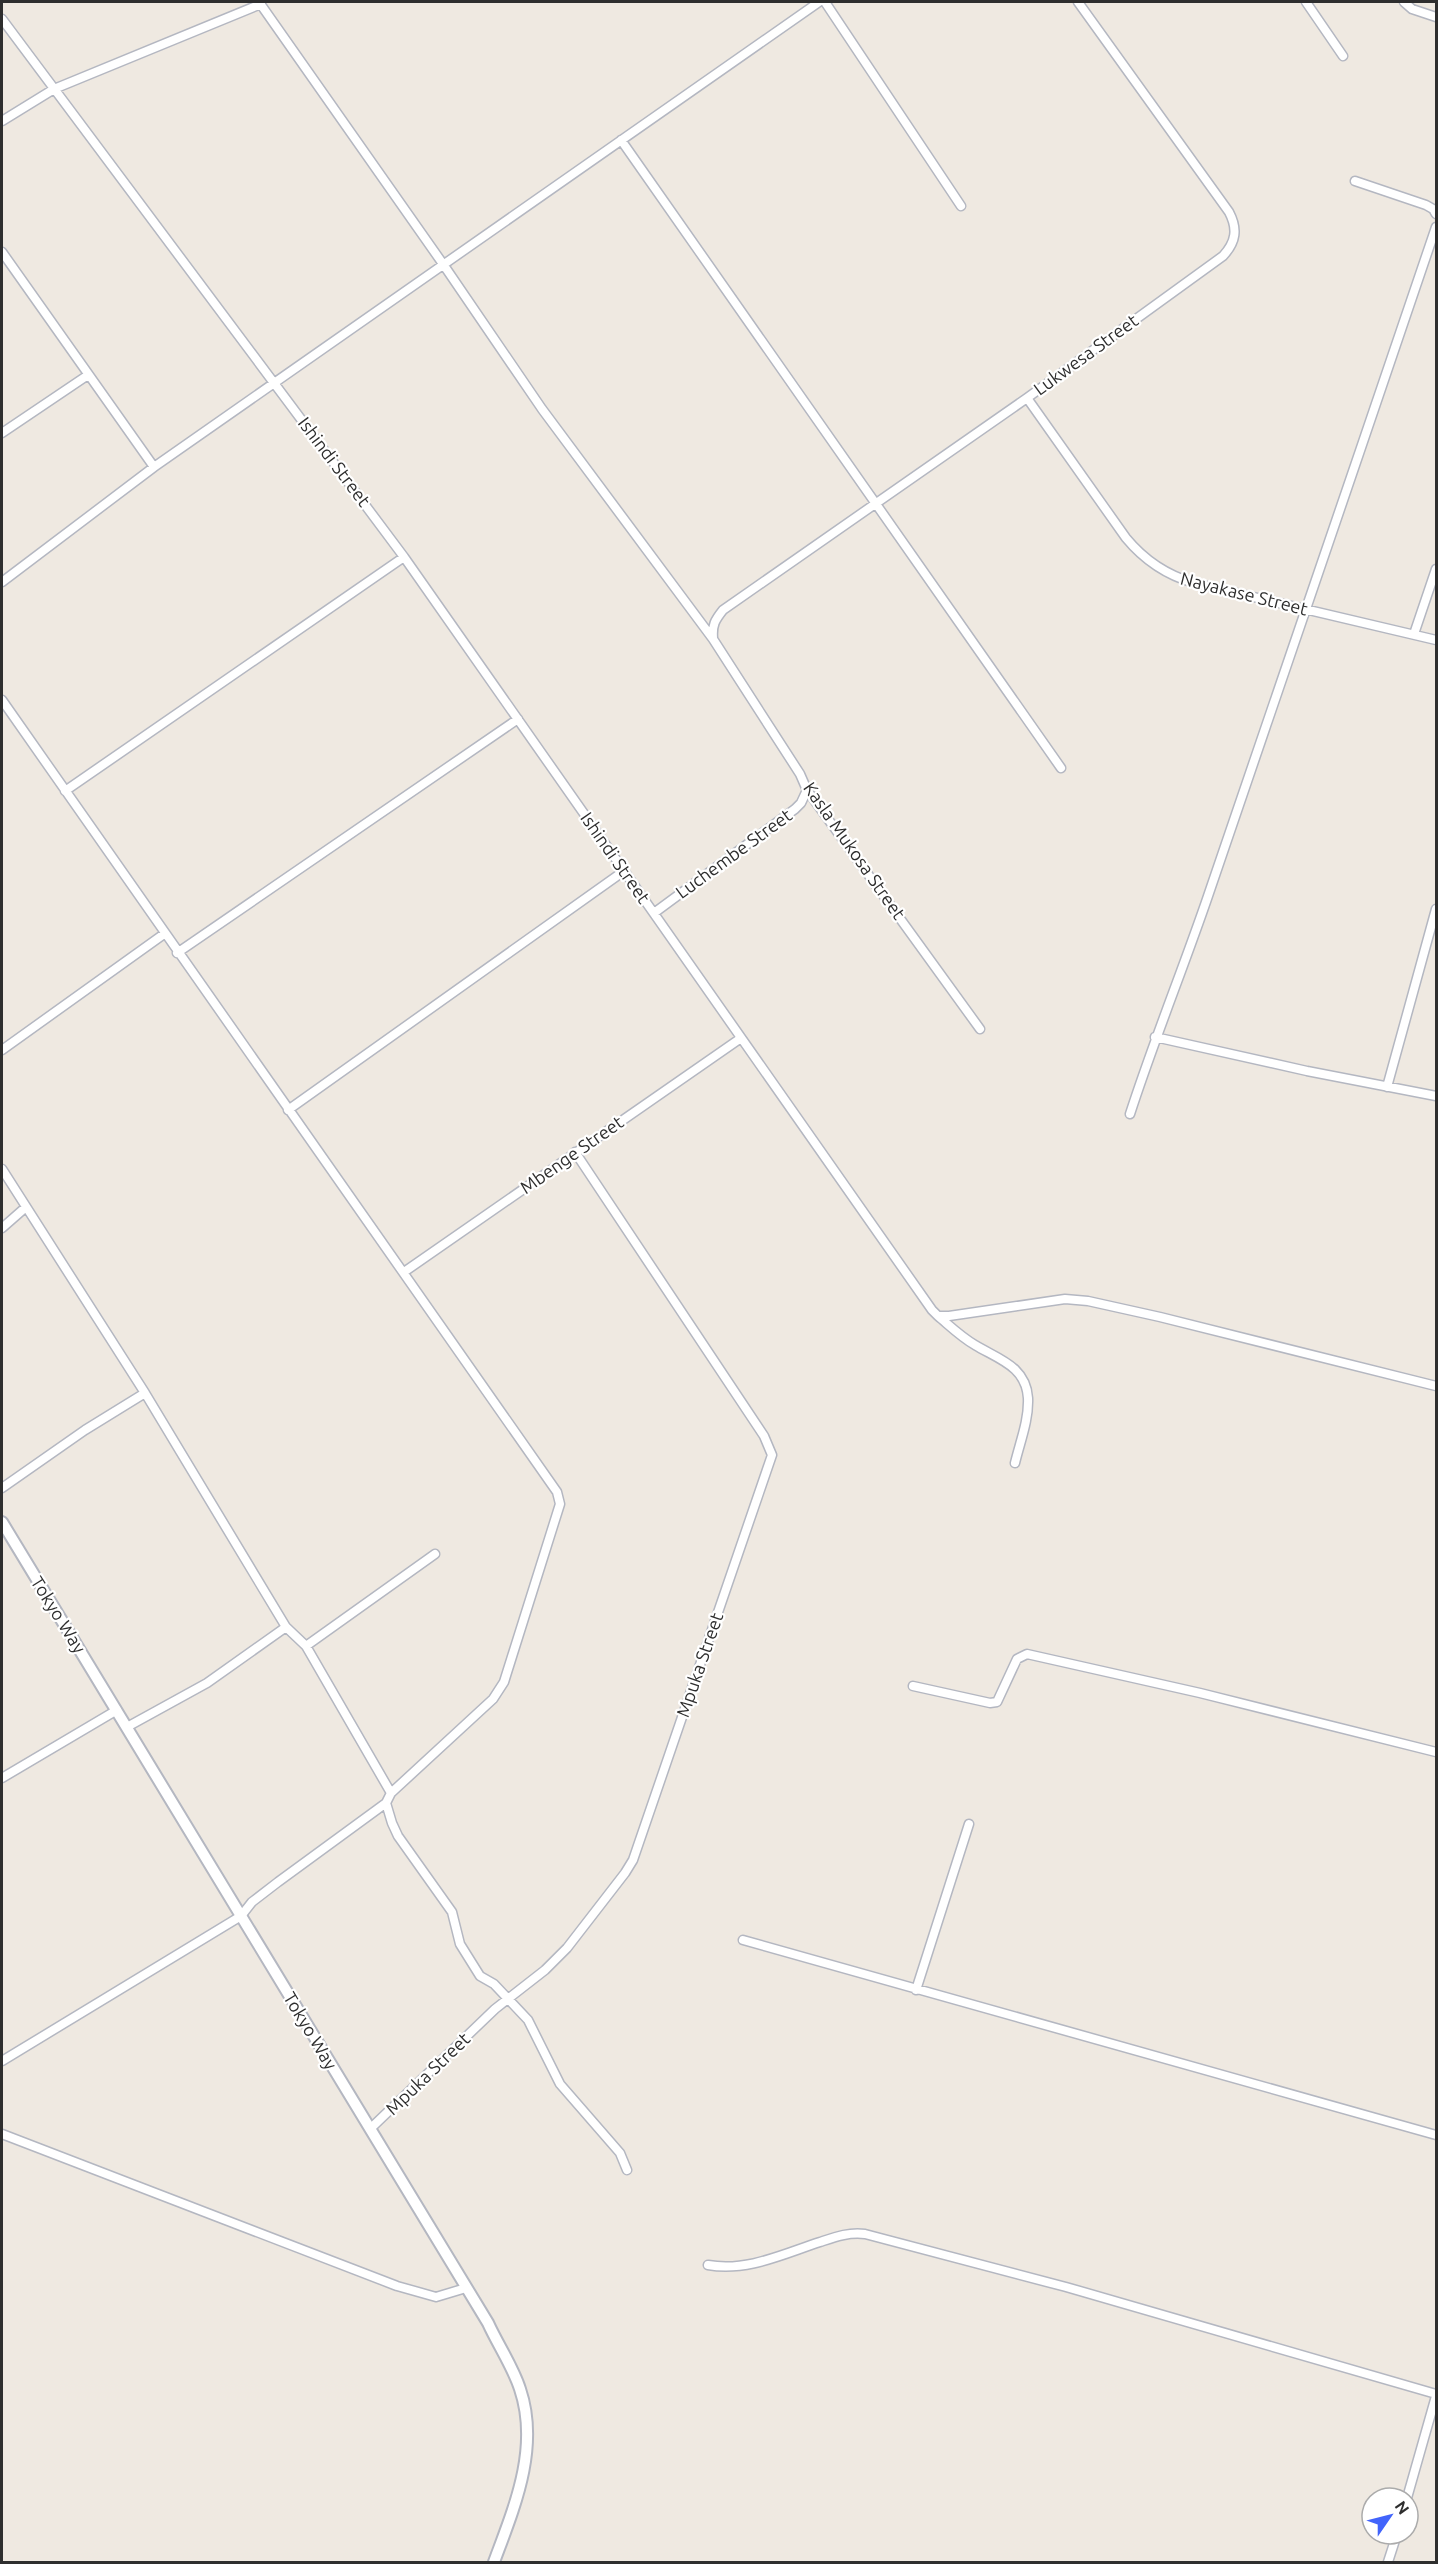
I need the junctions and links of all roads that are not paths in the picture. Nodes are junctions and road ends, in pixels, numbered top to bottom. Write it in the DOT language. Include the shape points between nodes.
graph roads {
  1 [pos="819,2"];
  2 [pos="825,2"];
  3 [pos="1078,2"];
  4 [pos="1306,2"];
  5 [pos="1404,2"];
  6 [pos="260,3"];
  7 [pos="1437,17"];
  8 [pos="2,19"];
  9 [pos="1343,56"];
  10 [pos="54,89"];
  11 [pos="2,121"];
  12 [pos="621,140"];
  13 [pos="1355,181"];
  14 [pos="961,206"];
  15 [pos="1437,214"];
  16 [pos="1437,227"];
  17 [pos="2,252"];
  18 [pos="443,264"];
  19 [pos="88,375"];
  20 [pos="275,382"];
  21 [pos="1027,398"];
  22 [pos="2,433"];
  23 [pos="154,467"];
  24 [pos="874,502"];
  25 [pos="404,556"];
  26 [pos="1437,569"];
  27 [pos="2,582"];
  28 [pos="1306,610"];
  29 [pos="1414,634"];
  30 [pos="713,639"];
  31 [pos="1437,640"];
  32 [pos="2,700"];
  33 [pos="518,719"];
  34 [pos="1061,768"];
  35 [pos="807,790"];
  36 [pos="65,791"];
  37 [pos="624,871"];
  38 [pos="1437,909"];
  39 [pos="654,913"];
  40 [pos="164,934"];
  41 [pos="177,953"];
  42 [pos="980,1029"];
  43 [pos="1155,1037"];
  44 [pos="741,1038"];
  45 [pos="2,1050"];
  46 [pos="1387,1087"];
  47 [pos="1437,1096"];
  48 [pos="288,1110"];
  49 [pos="1131,1113"];
  50 [pos="575,1152"];
  51 [pos="2,1169"];
  52 [pos="26,1207"];
  53 [pos="2,1228"];
  54 [pos="404,1272"];
  55 [pos="938,1316"];
  56 [pos="1437,1386"];
  57 [pos="145,1393"];
  58 [pos="1015,1463"];
  59 [pos="2,1488"];
  60 [pos="2,1522"];
  61 [pos="435,1554"];
  62 [pos="286,1627"];
  63 [pos="306,1646"];
  64 [pos="913,1686"];
  65 [pos="117,1710"];
  66 [pos="127,1727"];
  67 [pos="1437,1752"];
  68 [pos="2,1778"];
  69 [pos="391,1793"];
  70 [pos="386,1803"];
  71 [pos="969,1824"];
  72 [pos="241,1916"];
  73 [pos="743,1940"];
  74 [pos="916,1990"];
  75 [pos="507,1999"];
  76 [pos="2,2061"];
  77 [pos="370,2129"];
  78 [pos="2,2134"];
  79 [pos="1437,2135"];
  80 [pos="627,2170"];
  81 [pos="708,2265"];
  82 [pos="466,2288"];
  83 [pos="1437,2395"];
  84 [pos="1410,2486"];
  85 [pos="1393,2546"];
  86 [pos="494,2562"];
  87 [pos="1388,2562"];
  1 -- 12 [label="street"];
  2 -- 14 [label="street"];
  3 -- 21 [label="street, Lukwesa Street" via="1229,212 1235,236 1223,256"];
  4 -- 9 [label="street"];
  5 -- 7 [label="street" via="1412,9"];
  6 -- 10 [label="street"];
  6 -- 18 [label="street, Kasla Mukosa Street"];
  8 -- 10 [label="street, Ishindi Street"];
  10 -- 11 [label="street"];
  10 -- 20 [label="street, Ishindi Street"];
  12 -- 18 [label="street"];
  12 -- 24 [label="street"];
  13 -- 15 [label="street" via="1433,208"];
  16 -- 28 [label="street"];
  17 -- 19 [label="street"];
  18 -- 20 [label="street"];
  18 -- 30 [label="street, Kasla Mukosa Street" via="542,409"];
  19 -- 22 [label="street"];
  19 -- 23 [label="street"];
  20 -- 23 [label="street"];
  20 -- 25 [label="street, Ishindi Street"];
  21 -- 24 [label="street, Lukwesa Street"];
  21 -- 28 [label="street, Nayakase Street" via="1143,558 1180,579"];
  23 -- 27 [label="street"];
  24 -- 30 [label="street, Lukwesa Street" via="723,610 712,628"];
  24 -- 34 [label="street"];
  25 -- 33 [label="street, Ishindi Street"];
  25 -- 36 [label="street"];
  26 -- 29 [label="street"];
  28 -- 29 [label="street, Nayakase Street"];
  28 -- 43 [label="street"];
  29 -- 31 [label="street, Nayakase Street"];
  30 -- 35 [label="street, Kasla Mukosa Street"];
  32 -- 36 [label="street"];
  33 -- 37 [label="street, Ishindi Street"];
  33 -- 41 [label="street"];
  35 -- 39 [label="street, Luchembe Street" via="795,809"];
  35 -- 42 [label="street, Kasla Mukosa Street"];
  36 -- 40 [label="street"];
  37 -- 39 [label="street, Ishindi Street"];
  37 -- 48 [label="street"];
  38 -- 46 [label="street"];
  39 -- 44 [label="street, Ishindi Street"];
  40 -- 41 [label="street"];
  40 -- 45 [label="street"];
  41 -- 48 [label="street"];
  43 -- 46 [label="street"];
  43 -- 49 [label="street"];
  44 -- 50 [label="street, Mbenge Street"];
  44 -- 55 [label="street, Ishindi Street"];
  46 -- 47 [label="street"];
  48 -- 54 [label="street"];
  50 -- 54 [label="street, Mbenge Street"];
  50 -- 75 [label="street, Mpuka Street" via="764,1436 772,1455 633,1860 567,1948"];
  51 -- 52 [label="street"];
  52 -- 53 [label="street"];
  52 -- 57 [label="street"];
  54 -- 69 [label="street" via="557,1492 560,1503 500,1691"];
  55 -- 56 [label="street" via="1065,1299 1088,1301"];
  55 -- 58 [label="street, Ishindi Street" via="974,1345 1015,1367 1024,1381 1028,1397"];
  57 -- 59 [label="street"];
  57 -- 62 [label="street"];
  60 -- 65 [label="street, Tokyo Way"];
  61 -- 63 [label="street"];
  62 -- 63 [label="street"];
  62 -- 66 [label="street" via="207,1683"];
  63 -- 69 [label="street"];
  64 -- 67 [label="street" via="997,1702 1017,1659 1027,1654"];
  65 -- 66 [label="street, Tokyo Way"];
  65 -- 68 [label="street"];
  66 -- 72 [label="street, Tokyo Way"];
  69 -- 70 [label="street"];
  70 -- 72 [label="street" via="252,1902"];
  70 -- 75 [label="street" via="398,1836 452,1912 460,1944 480,1976"];
  71 -- 74 [label="street"];
  72 -- 76 [label="street"];
  72 -- 77 [label="street, Tokyo Way"];
  73 -- 74 [label="street"];
  74 -- 79 [label="street"];
  75 -- 77 [label="street, Mpuka Street"];
  75 -- 80 [label="street" via="534,2029 560,2084 620,2153"];
  77 -- 82 [label="street, Tokyo Way"];
  78 -- 82 [label="street" via="397,2286 436,2297"];
  81 -- 83 [label="street" via="722,2268 758,2264 845,2234 864,2234 1066,2287"];
  82 -- 86 [label="street, Tokyo Way" via="520,2389 526,2414 527,2447 519,2492"];
  83 -- 84 [label="street"];
  85 -- 87 [label="street"];
}
